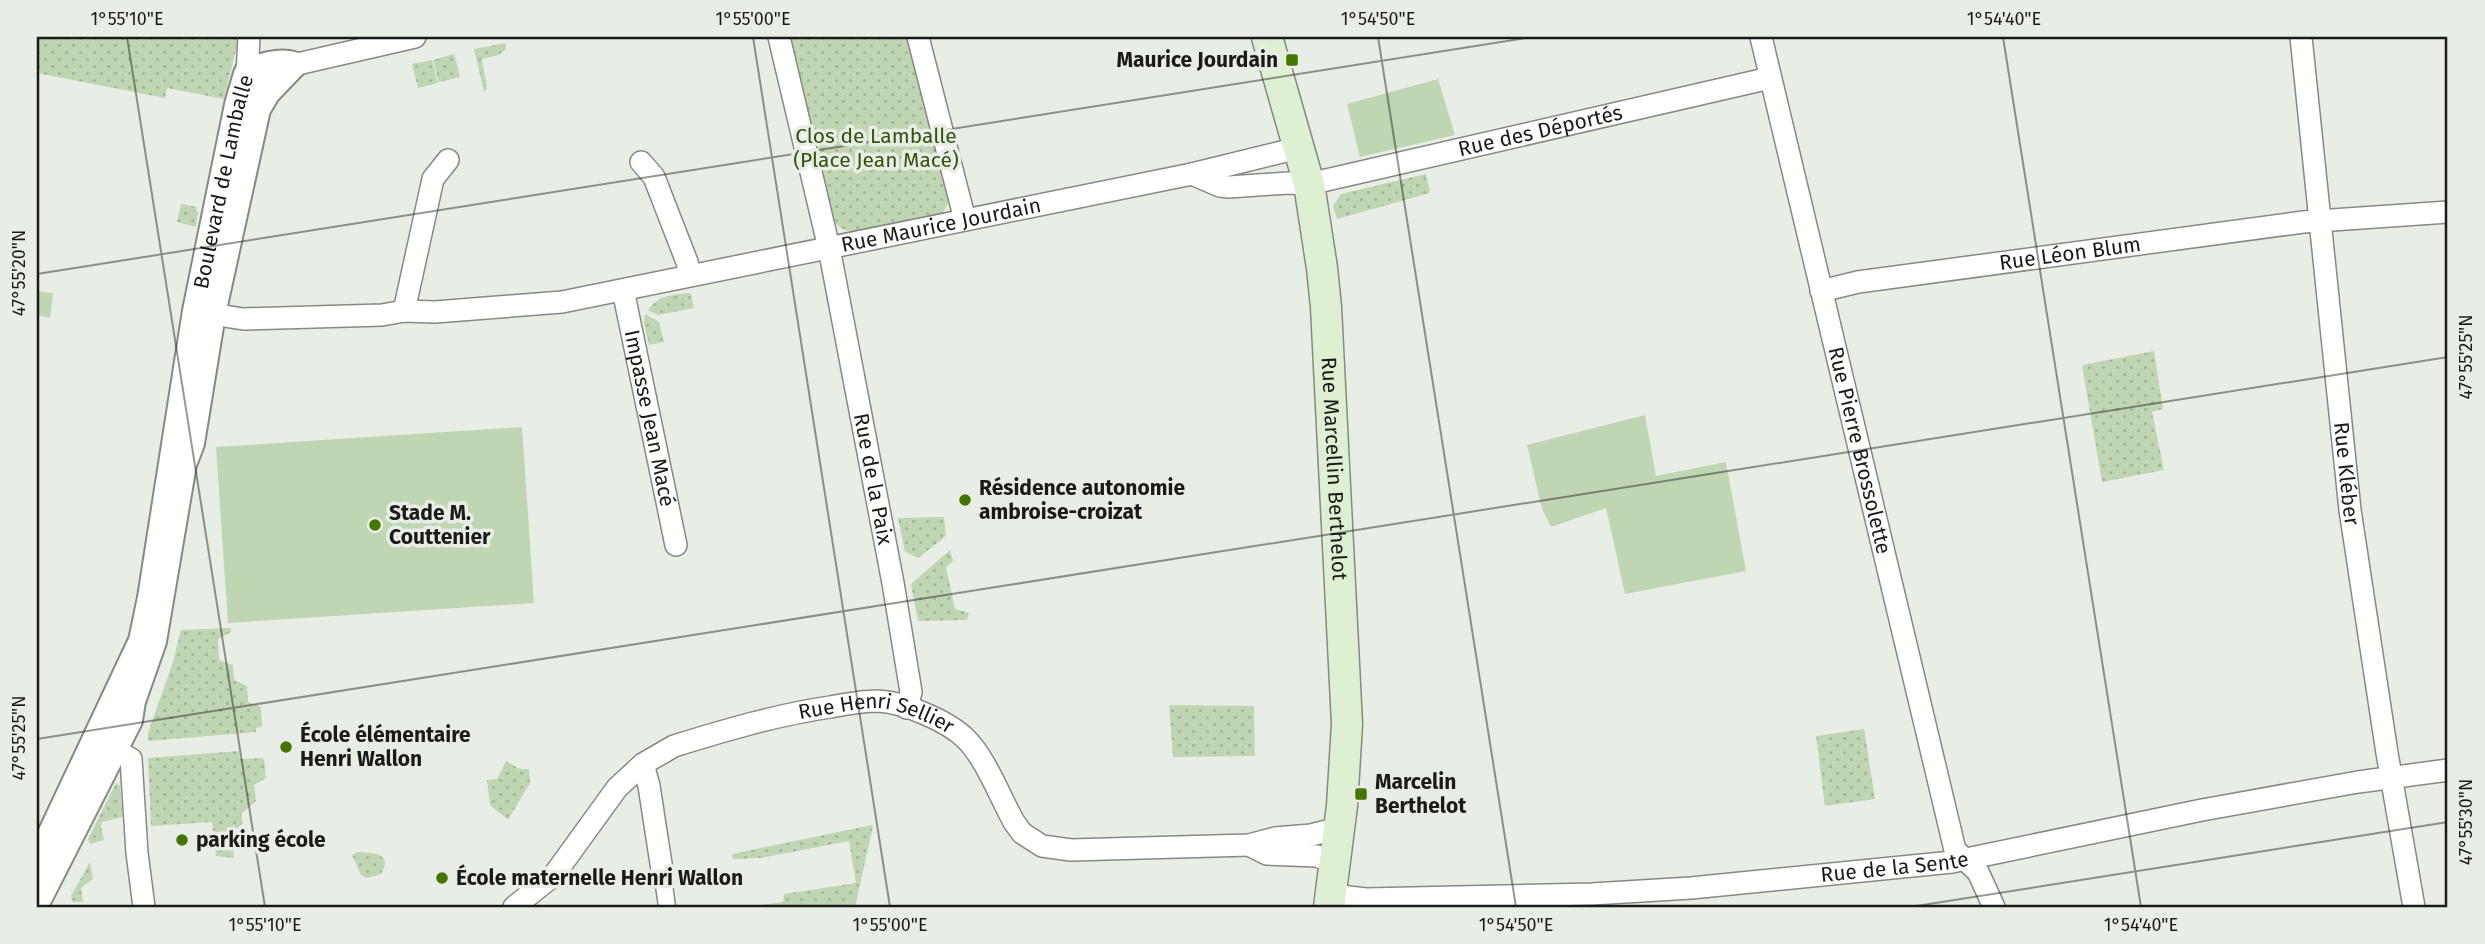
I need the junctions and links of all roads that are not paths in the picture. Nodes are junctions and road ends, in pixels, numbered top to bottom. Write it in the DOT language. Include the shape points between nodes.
graph roads {
  1 [pos="248,37"];
  2 [pos="415,37"];
  3 [pos="779,37"];
  4 [pos="918,37"];
  5 [pos="1267,37"];
  6 [pos="1761,37"];
  7 [pos="2301,37"];
  8 [pos="293,65"];
  9 [pos="247,74"];
  10 [pos="1770,78"];
  11 [pos="1298,148"];
  12 [pos="448,160"];
  13 [pos="641,162"];
  14 [pos="1192,174"];
  15 [pos="1309,184"];
  16 [pos="2448,212"];
  17 [pos="965,220"];
  18 [pos="2321,221"];
  19 [pos="829,248"];
  20 [pos="690,275"];
  21 [pos="623,290"];
  22 [pos="1821,291"];
  23 [pos="404,311"];
  24 [pos="204,313"];
  25 [pos="676,545"];
  26 [pos="907,708"];
  27 [pos="105,745"];
  28 [pos="643,764"];
  29 [pos="2448,770"];
  30 [pos="2391,778"];
  31 [pos="1339,828"];
  32 [pos="1249,845"];
  33 [pos="37,857"];
  34 [pos="1966,859"];
  35 [pos="1336,864"];
  36 [pos="662,870"];
  37 [pos="1593,900"];
  38 [pos="37,901"];
  39 [pos="1331,901"];
  40 [pos="144,907"];
  41 [pos="514,907"];
  42 [pos="667,907"];
  43 [pos="1994,907"];
  44 [pos="2414,907"];
  1 -- 9 [label="street"];
  2 -- 8 [label="street"];
  3 -- 19 [label="street, Rue de la Paix"];
  4 -- 17 [label="street"];
  5 -- 11 [label="main road, Rue Marcellin Berthelot"];
  6 -- 10 [label="street, Rue Pierre Brossolette"];
  7 -- 18 [label="street, Rue Kléber"];
  8 -- 9 [label="street, Boulevard de Lamballe" via="285,62"];
  8 -- 24 [label="street, Boulevard de Lamballe" via="257,108"];
  9 -- 24 [label="street, Boulevard de Lamballe" via="237,105"];
  10 -- 15 [label="street, Rue des Déportés"];
  10 -- 22 [label="street, Rue Pierre Brossolette"];
  11 -- 14 [label="street, Rue Maurice Jourdain"];
  11 -- 15 [label="main road, Rue Marcellin Berthelot"];
  12 -- 23 [label="street" via="433,178"];
  13 -- 20 [label="street" via="654,177"];
  14 -- 15 [label="street" via="1229,187"];
  14 -- 17 [label="street, Rue Maurice Jourdain"];
  15 -- 31 [label="main road, Rue Marcellin Berthelot" via="1326,307 1347,724"];
  16 -- 18 [label="street, Rue Léon Blum"];
  17 -- 19 [label="street, Rue Maurice Jourdain"];
  18 -- 22 [label="street, Rue Léon Blum" via="1858,282"];
  18 -- 30 [label="street, Rue Kléber" via="2350,510"];
  19 -- 20 [label="street, Rue Maurice Jourdain"];
  19 -- 26 [label="street, Rue de la Paix" via="908,666 911,692"];
  20 -- 21 [label="street, Rue Maurice Jourdain"];
  21 -- 23 [label="street, Rue Maurice Jourdain" via="562,302"];
  21 -- 25 [label="street, Impasse Jean Macé"];
  22 -- 34 [label="street, Rue Pierre Brossolette" via="1955,850"];
  23 -- 24 [label="street, Rue Maurice Jourdain" via="243,319"];
  24 -- 27 [label="street, Boulevard de Lamballe" via="191,443 183,464 153,641 129,720"];
  26 -- 28 [label="street, Rue Henri Sellier" via="882,701 778,715 674,746"];
  26 -- 32 [label="street, Rue Henri Sellier" via="941,721 967,740 1014,822 1042,846 1090,851"];
  27 -- 33 [label="street, Boulevard de Lamballe"];
  27 -- 38 [label="street, Boulevard de Lamballe"];
  27 -- 40 [label="street" via="131,759"];
  28 -- 36 [label="street"];
  28 -- 41 [label="street, Rue Henri Sellier" via="610,796 554,875"];
  29 -- 30 [label="street, Rue de la Sente"];
  30 -- 34 [label="street, Rue de la Sente" via="2202,810"];
  30 -- 44 [label="street, Rue Kléber"];
  31 -- 32 [label="street, Rue Henri Sellier"];
  31 -- 35 [label="main road, Rue Marcellin Berthelot"];
  32 -- 35 [label="street, Rue Henri Sellier" via="1266,855 1317,856"];
  34 -- 37 [label="street, Rue de la Sente"];
  34 -- 43 [label="street, Rue Pierre Brossolette" via="1978,872"];
  35 -- 39 [label="main road, Rue Marcellin Berthelot"];
  36 -- 42 [label="street"];
  37 -- 39 [label="street, Rue de la Sente"];
}
